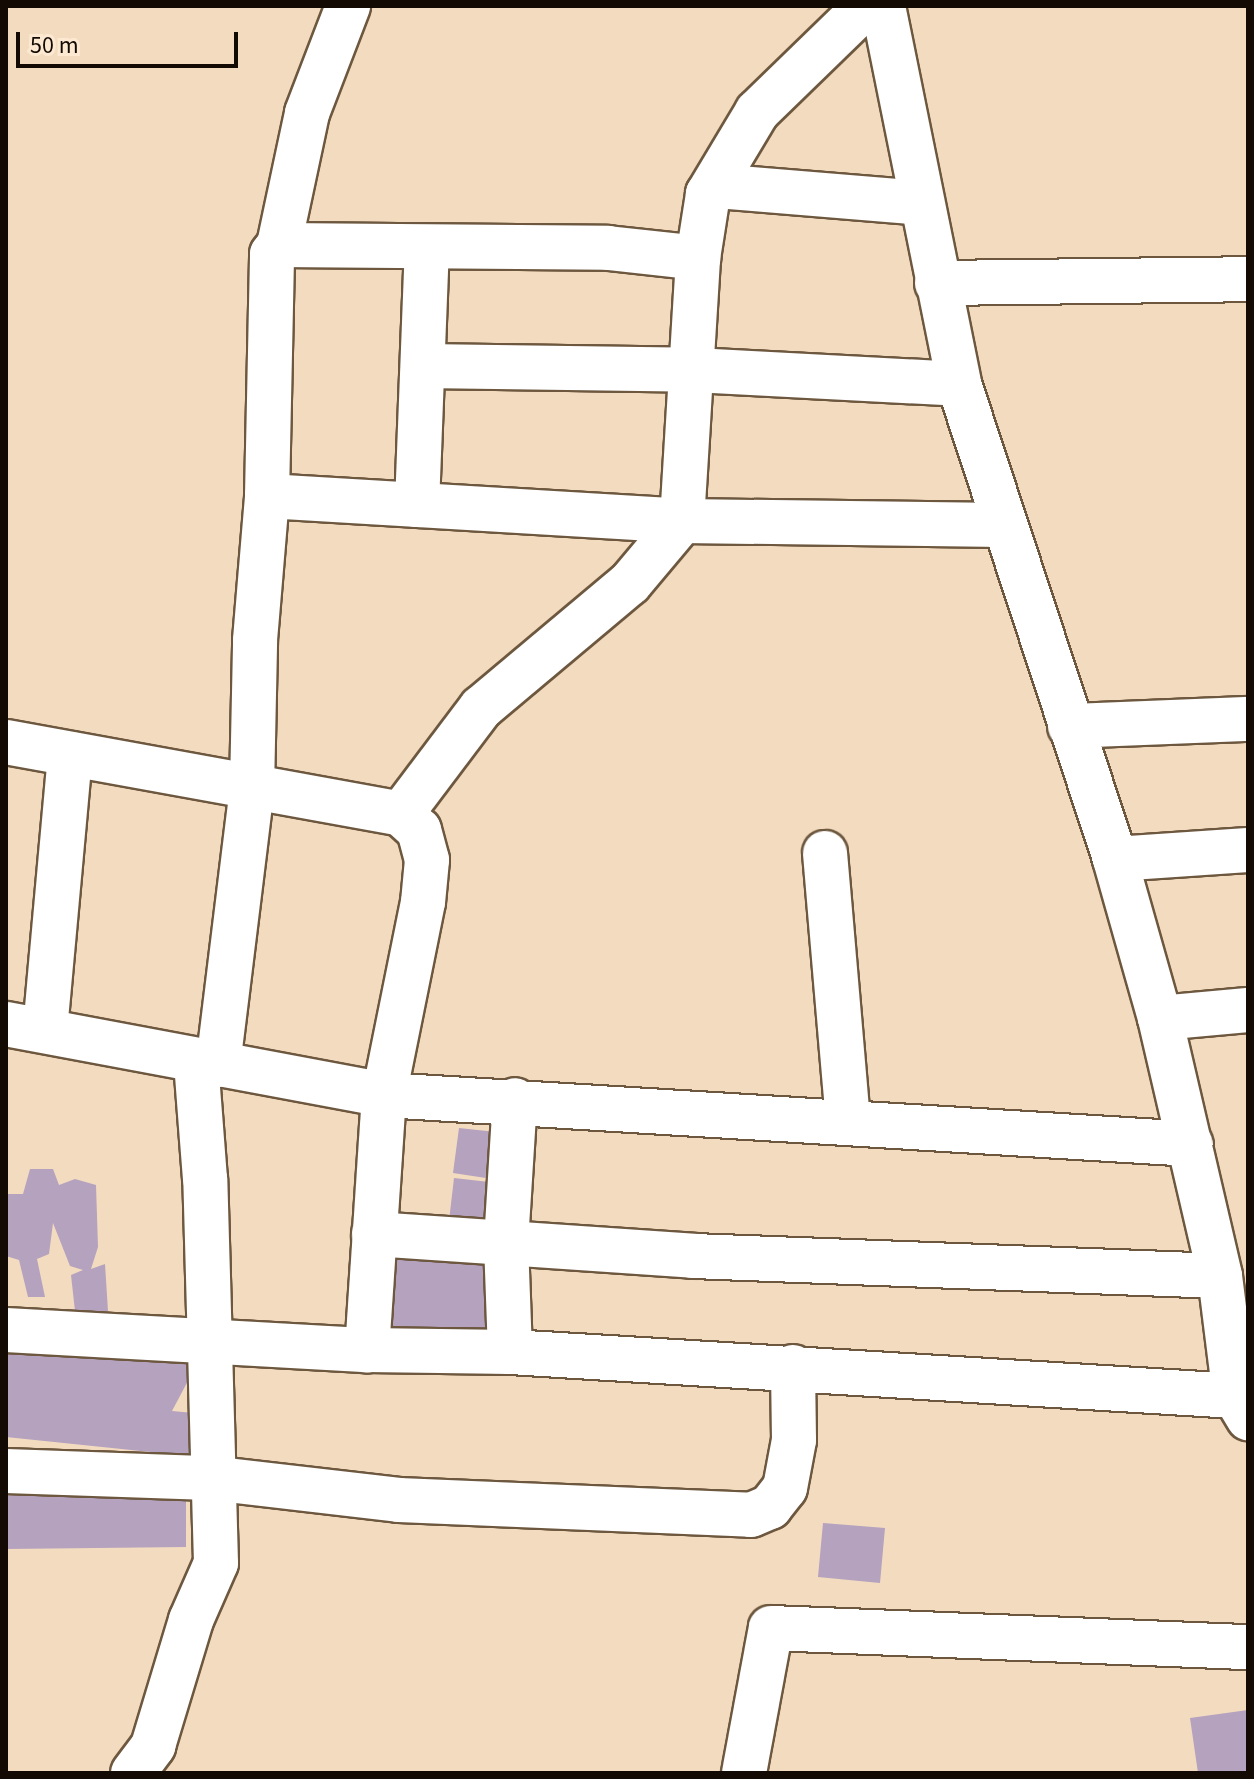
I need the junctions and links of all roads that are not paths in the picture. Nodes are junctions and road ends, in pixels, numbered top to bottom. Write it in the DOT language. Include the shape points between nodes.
graph roads {
  1 [pos="348,6"];
  2 [pos="866,6"];
  3 [pos="883,6"];
  4 [pos="708,194"];
  5 [pos="920,203"];
  6 [pos="279,245"];
  7 [pos="427,247"];
  8 [pos="698,258"];
  9 [pos="1248,279"];
  10 [pos="937,283"];
  11 [pos="423,366"];
  12 [pos="694,370"];
  13 [pos="959,384"];
  14 [pos="267,496"];
  15 [pos="417,505"];
  16 [pos="682,521"];
  17 [pos="1004,525"];
  18 [pos="1248,719"];
  19 [pos="1070,726"];
  20 [pos="6,742"];
  21 [pos="70,754"];
  22 [pos="252,789"];
  23 [pos="401,814"];
  24 [pos="1248,850"];
  25 [pos="825,853"];
  26 [pos="1115,859"];
  27 [pos="1248,1010"];
  28 [pos="1160,1018"];
  29 [pos="26,1027"];
  30 [pos="207,1064"];
  31 [pos="384,1095"];
  32 [pos="515,1100"];
  33 [pos="848,1122"];
  34 [pos="1191,1144"];
  35 [pos="1229,1231"];
  36 [pos="374,1234"];
  37 [pos="506,1242"];
  38 [pos="1220,1276"];
  39 [pos="6,1330"];
  40 [pos="208,1343"];
  41 [pos="367,1350"];
  42 [pos="510,1352"];
  43 [pos="793,1367"];
  44 [pos="1242,1407"];
  45 [pos="6,1471"];
  46 [pos="210,1478"];
  47 [pos="1248,1647"];
  48 [pos="133,1773"];
  49 [pos="744,1773"];
  1 -- 6 [label="street" via="307,113"];
  2 -- 4 [label="street" via="757,112"];
  3 -- 5 [label="street"];
  4 -- 5 [label="street" via="715,186"];
  4 -- 8 [label="street"];
  5 -- 10 [label="street"];
  6 -- 7 [label="street"];
  6 -- 14 [label="street" via="272,254"];
  7 -- 8 [label="street" via="608,248"];
  7 -- 11 [label="street"];
  8 -- 12 [label="street"];
  9 -- 10 [label="street"];
  10 -- 13 [label="street"];
  11 -- 12 [label="street"];
  11 -- 15 [label="street"];
  12 -- 13 [label="street"];
  12 -- 16 [label="street"];
  13 -- 17 [label="street"];
  14 -- 15 [label="street"];
  14 -- 22 [label="street" via="255,640"];
  15 -- 16 [label="street"];
  16 -- 17 [label="street"];
  16 -- 23 [label="street" via="630,583 481,708"];
  17 -- 19 [label="street"];
  18 -- 19 [label="street"];
  19 -- 26 [label="street"];
  20 -- 21 [label="street"];
  21 -- 22 [label="street"];
  21 -- 29 [label="street"];
  22 -- 23 [label="street"];
  22 -- 30 [label="street"];
  23 -- 31 [label="street" via="419,830 427,860"];
  24 -- 26 [label="street"];
  25 -- 33 [label="street"];
  26 -- 28 [label="street"];
  27 -- 28 [label="street"];
  28 -- 34 [label="street"];
  29 -- 30 [label="street"];
  30 -- 31 [label="street"];
  30 -- 40 [label="street"];
  31 -- 32 [label="street"];
  31 -- 36 [label="street"];
  32 -- 33 [label="street"];
  32 -- 37 [label="street"];
  33 -- 34 [label="street"];
  34 -- 35 [label="street"];
  35 -- 38 [label="street"];
  36 -- 37 [label="street"];
  36 -- 41 [label="street"];
  37 -- 38 [label="street" via="693,1256"];
  37 -- 42 [label="street"];
  38 -- 44 [label="street"];
  39 -- 40 [label="street"];
  40 -- 41 [label="street"];
  40 -- 46 [label="street"];
  41 -- 42 [label="street"];
  42 -- 43 [label="street"];
  43 -- 44 [label="street"];
  43 -- 46 [label="street" via="794,1440 785,1488 770,1507 751,1515 399,1500"];
  45 -- 46 [label="street"];
  46 -- 48 [label="street" via="216,1563 191,1620 153,1746"];
  47 -- 49 [label="street" via="771,1628"];
}
